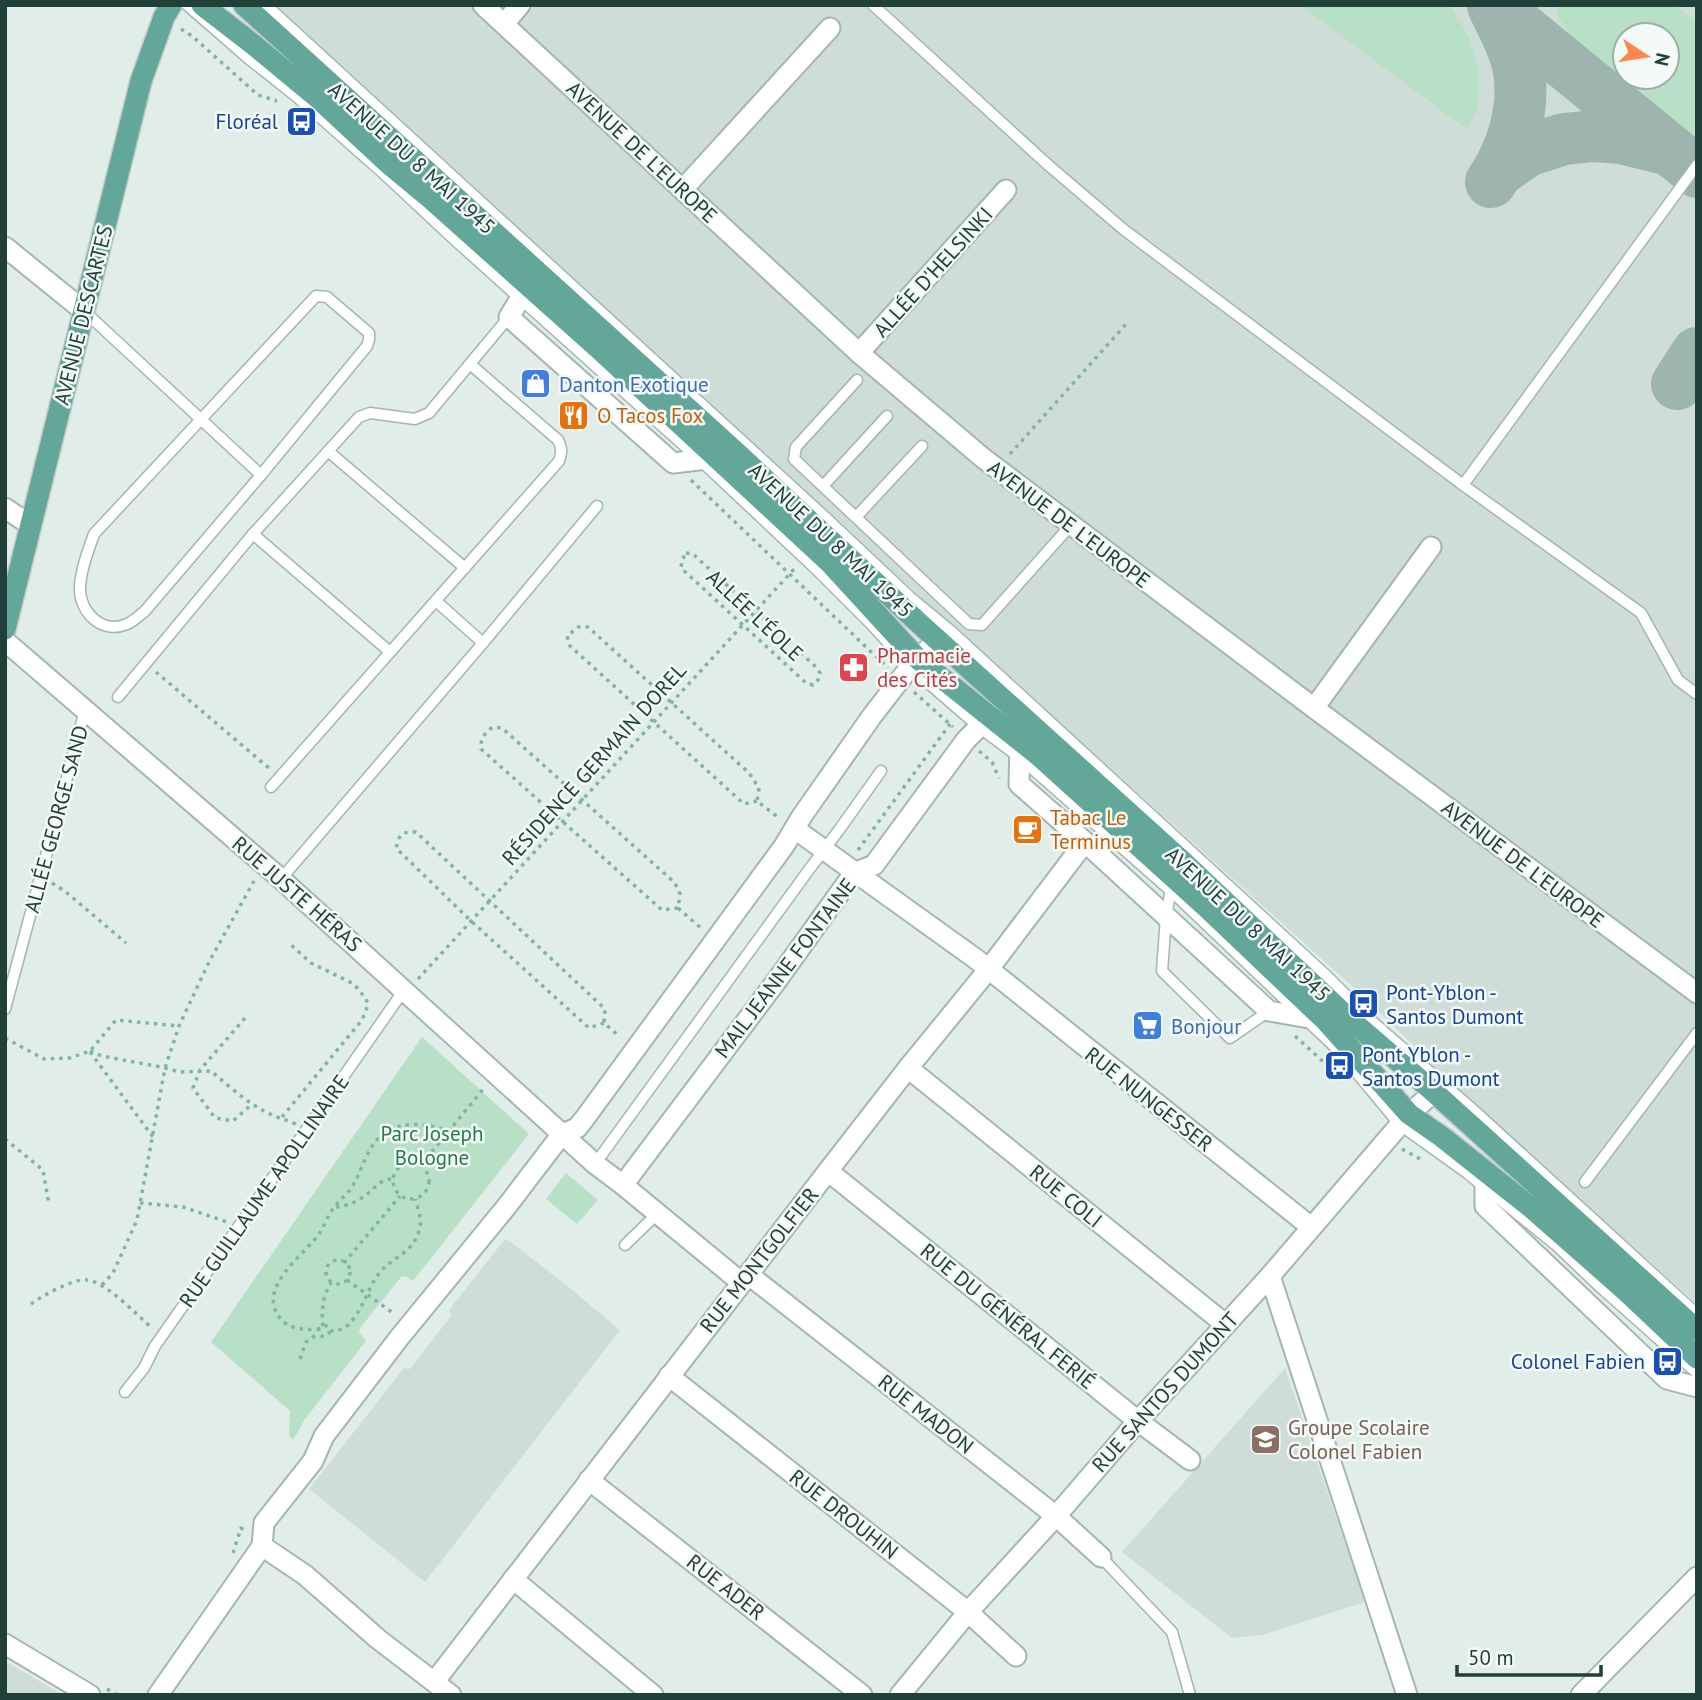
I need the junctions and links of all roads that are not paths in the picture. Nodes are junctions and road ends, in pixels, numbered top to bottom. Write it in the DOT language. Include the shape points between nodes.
graph roads {
  1 [pos="187,5"];
  2 [pos="202,5"];
  3 [pos="244,5"];
  4 [pos="265,5"];
  5 [pos="483,5"];
  6 [pos="520,5"];
  7 [pos="873,5"];
  8 [pos="168,11"];
  9 [pos="504,24"];
  10 [pos="830,28"];
  11 [pos="1697,164"];
  12 [pos="683,189"];
  13 [pos="1006,190"];
  14 [pos="5,247"];
  15 [pos="524,292"];
  16 [pos="84,311"];
  17 [pos="509,317"];
  18 [pos="859,353"];
  19 [pos="470,363"];
  20 [pos="857,380"];
  21 [pos="887,416"];
  22 [pos="201,421"];
  23 [pos="922,446"];
  24 [pos="328,452"];
  25 [pos="708,458"];
  26 [pos="261,475"];
  27 [pos="1463,485"];
  28 [pos="823,486"];
  29 [pos="597,506"];
  30 [pos="5,508"];
  31 [pos="856,517"];
  32 [pos="1071,525"];
  33 [pos="30,526"];
  34 [pos="253,534"];
  35 [pos="1432,547"];
  36 [pos="465,568"];
  37 [pos="436,600"];
  38 [pos="5,629"];
  39 [pos="938,639"];
  40 [pos="5,640"];
  41 [pos="483,643"];
  42 [pos="390,652"];
  43 [pos="909,669"];
  44 [pos="1697,694"];
  45 [pos="118,697"];
  46 [pos="1314,708"];
  47 [pos="85,710"];
  48 [pos="972,733"];
  49 [pos="1020,749"];
  50 [pos="881,771"];
  51 [pos="271,787"];
  52 [pos="795,829"];
  53 [pos="1085,842"];
  54 [pos="823,850"];
  55 [pos="854,873"];
  56 [pos="281,879"];
  57 [pos="1172,884"];
  58 [pos="1166,917"];
  59 [pos="988,970"];
  60 [pos="404,990"];
  61 [pos="1697,993"];
  62 [pos="5,1009"];
  63 [pos="1269,1011"];
  64 [pos="1302,1016"];
  65 [pos="1326,1021"];
  66 [pos="1697,1033"];
  67 [pos="908,1068"];
  68 [pos="1434,1093"];
  69 [pos="1405,1119"];
  70 [pos="562,1134"];
  71 [pos="595,1164"];
  72 [pos="828,1171"];
  73 [pos="1585,1182"];
  74 [pos="623,1185"];
  75 [pos="1485,1188"];
  76 [pos="657,1213"];
  77 [pos="1311,1227"];
  78 [pos="625,1245"];
  79 [pos="1269,1276"];
  80 [pos="746,1279"];
  81 [pos="1697,1314"];
  82 [pos="1225,1324"];
  83 [pos="1697,1330"];
  84 [pos="1697,1358"];
  85 [pos="1697,1373"];
  86 [pos="669,1376"];
  87 [pos="1697,1387"];
  88 [pos="125,1392"];
  89 [pos="1138,1421"];
  90 [pos="1189,1460"];
  91 [pos="589,1480"];
  92 [pos="1056,1516"];
  93 [pos="262,1546"];
  94 [pos="1101,1557"];
  95 [pos="1697,1577"];
  96 [pos="513,1579"];
  97 [pos="968,1612"];
  98 [pos="5,1644"];
  99 [pos="1017,1656"];
  100 [pos="435,1681"];
  101 [pos="90,1695"];
  102 [pos="158,1695"];
  103 [pos="451,1695"];
  104 [pos="653,1695"];
  105 [pos="862,1695"];
  106 [pos="900,1695"];
  107 [pos="1191,1695"];
  108 [pos="1407,1695"];
  109 [pos="1581,1695"];
  1 -- 15 [label="lane"];
  2 -- 15 [label="main road, AVENUE DU 8 MAI 1945" via="319,99"];
  3 -- 39 [label="main road, AVENUE DU 8 MAI 1945"];
  4 -- 81 [label="lane"];
  5 -- 9 [label="street, AVENUE DE L'EUROPE"];
  6 -- 9 [label="street"];
  7 -- 27 [label="lane" via="1123,229"];
  8 -- 16 [label="main road, AVENUE DESCARTES" via="141,81"];
  9 -- 12 [label="street, AVENUE DE L'EUROPE"];
  10 -- 12 [label="street"];
  11 -- 27 [label="lane"];
  12 -- 18 [label="street, AVENUE DE L'EUROPE"];
  13 -- 18 [label="street, ALLÉE D'HELSINKI"];
  14 -- 16 [label="street"];
  15 -- 17 [label="street"];
  15 -- 25 [label="main road, AVENUE DU 8 MAI 1945"];
  16 -- 22 [label="lane"];
  16 -- 33 [label="main road, AVENUE DESCARTES"];
  17 -- 19 [label="lane"];
  17 -- 25 [label="street" via="673,463"];
  18 -- 32 [label="street, AVENUE DE L'EUROPE"];
  19 -- 24 [label="lane" via="429,413 415,419 370,413 359,418"];
  19 -- 36 [label="lane" via="558,440 561,453 559,461"];
  20 -- 28 [label="lane" via="796,447 794,460"];
  21 -- 28 [label="lane"];
  22 -- 26 [label="lane"];
  22 -- 26 [label="lane" via="316,296 327,297 369,333 367,346"];
  22 -- 26 [label="lane" via="94,534 80,589 88,615 96,622 121,625 145,611"];
  23 -- 31 [label="lane"];
  24 -- 34 [label="lane"];
  24 -- 36 [label="lane"];
  25 -- 43 [label="lane"];
  25 -- 43 [label="main road, AVENUE DU 8 MAI 1945" via="829,562"];
  27 -- 44 [label="lane" via="1641,613 1678,680"];
  28 -- 31 [label="lane"];
  29 -- 41 [label="lane"];
  30 -- 33 [label="street"];
  31 -- 32 [label="lane" via="969,624 982,625"];
  32 -- 46 [label="street, AVENUE DE L'EUROPE"];
  33 -- 38 [label="main road, AVENUE DESCARTES"];
  34 -- 42 [label="lane"];
  34 -- 45 [label="lane"];
  35 -- 46 [label="street"];
  36 -- 37 [label="lane"];
  37 -- 41 [label="lane"];
  37 -- 42 [label="lane"];
  39 -- 43 [label="street"];
  39 -- 68 [label="main road, AVENUE DU 8 MAI 1945"];
  40 -- 47 [label="street, RUE JUSTE HÉRAS"];
  41 -- 56 [label="lane"];
  42 -- 51 [label="lane"];
  43 -- 48 [label="lane"];
  43 -- 49 [label="main road, AVENUE DU 8 MAI 1945"];
  43 -- 52 [label="street"];
  46 -- 61 [label="street, AVENUE DE L'EUROPE"];
  47 -- 56 [label="street, RUE JUSTE HÉRAS"];
  47 -- 62 [label="lane, ALLÉE GEORGE SAND"];
  48 -- 49 [label="lane"];
  48 -- 55 [label="street, MAIL JEANNE FONTAINE" via="874,865"];
  49 -- 53 [label="street" via="1019,784"];
  49 -- 57 [label="main road, AVENUE DU 8 MAI 1945" via="1038,755"];
  50 -- 54 [label="lane"];
  52 -- 54 [label="street, RUE NUNGESSER"];
  52 -- 70 [label="street" via="585,1118 577,1128"];
  53 -- 58 [label="street"];
  53 -- 59 [label="street, RUE MONTGOLFIER"];
  54 -- 55 [label="street, RUE NUNGESSER"];
  54 -- 71 [label="lane"];
  55 -- 59 [label="street, RUE NUNGESSER"];
  55 -- 74 [label="street, MAIL JEANNE FONTAINE"];
  56 -- 60 [label="street, RUE JUSTE HÉRAS"];
  57 -- 58 [label="lane"];
  57 -- 64 [label="lane"];
  57 -- 65 [label="main road, AVENUE DU 8 MAI 1945"];
  58 -- 63 [label="street"];
  58 -- 63 [label="lane" via="1162,971 1230,1038"];
  59 -- 67 [label="street, RUE MONTGOLFIER"];
  59 -- 77 [label="street, RUE NUNGESSER"];
  60 -- 70 [label="street, RUE JUSTE HÉRAS"];
  60 -- 88 [label="lane, RUE GUILLAUME APOLLINAIRE"];
  63 -- 64 [label="street"];
  64 -- 65 [label="street"];
  64 -- 69 [label="lane"];
  65 -- 69 [label="main road, AVENUE DU 8 MAI 1945"];
  66 -- 73 [label="lane"];
  67 -- 72 [label="street, RUE MONTGOLFIER"];
  67 -- 82 [label="street, RUE COLI"];
  68 -- 69 [label="street, RUE SANTOS DUMONT"];
  68 -- 83 [label="main road, AVENUE DU 8 MAI 1945"];
  69 -- 75 [label="main road, AVENUE DU 8 MAI 1945"];
  69 -- 77 [label="street, RUE SANTOS DUMONT"];
  70 -- 71 [label="street, RUE JUSTE HÉRAS"];
  70 -- 93 [label="street" via="324,1436 313,1461 264,1523"];
  71 -- 74 [label="street, RUE JUSTE HÉRAS"];
  72 -- 80 [label="street, RUE MONTGOLFIER"];
  72 -- 89 [label="street, RUE DU GÉNÉRAL FERIÉ"];
  74 -- 76 [label="street, RUE JUSTE HÉRAS"];
  75 -- 84 [label="main road, AVENUE DU 8 MAI 1945" via="1534,1209"];
  75 -- 85 [label="lane" via="1556,1245"];
  75 -- 87 [label="street, AVENUE DU 8 MAI 1945" via="1667,1379"];
  76 -- 78 [label="lane"];
  76 -- 80 [label="street, RUE MADON"];
  77 -- 79 [label="street, RUE SANTOS DUMONT"];
  79 -- 82 [label="street, RUE SANTOS DUMONT"];
  79 -- 108 [label="street"];
  80 -- 86 [label="street, RUE MONTGOLFIER"];
  80 -- 92 [label="street, RUE MADON"];
  82 -- 89 [label="street, RUE SANTOS DUMONT"];
  86 -- 91 [label="street, RUE MONTGOLFIER"];
  86 -- 97 [label="street, RUE DROUHIN"];
  89 -- 90 [label="street, RUE DU GÉNÉRAL FERIÉ"];
  89 -- 92 [label="street, RUE SANTOS DUMONT"];
  91 -- 96 [label="street, RUE MONTGOLFIER"];
  91 -- 105 [label="street, RUE ADER"];
  92 -- 94 [label="street, RUE MADON"];
  92 -- 97 [label="street, RUE SANTOS DUMONT"];
  93 -- 100 [label="street" via="304,1574 378,1639"];
  93 -- 102 [label="street"];
  94 -- 107 [label="lane" via="1172,1632"];
  95 -- 109 [label="street"];
  96 -- 100 [label="street, RUE MONTGOLFIER"];
  96 -- 104 [label="street"];
  97 -- 99 [label="street, RUE DROUHIN"];
  97 -- 106 [label="street, RUE SANTOS DUMONT"];
  98 -- 101 [label="street"];
  100 -- 103 [label="street"];
}
